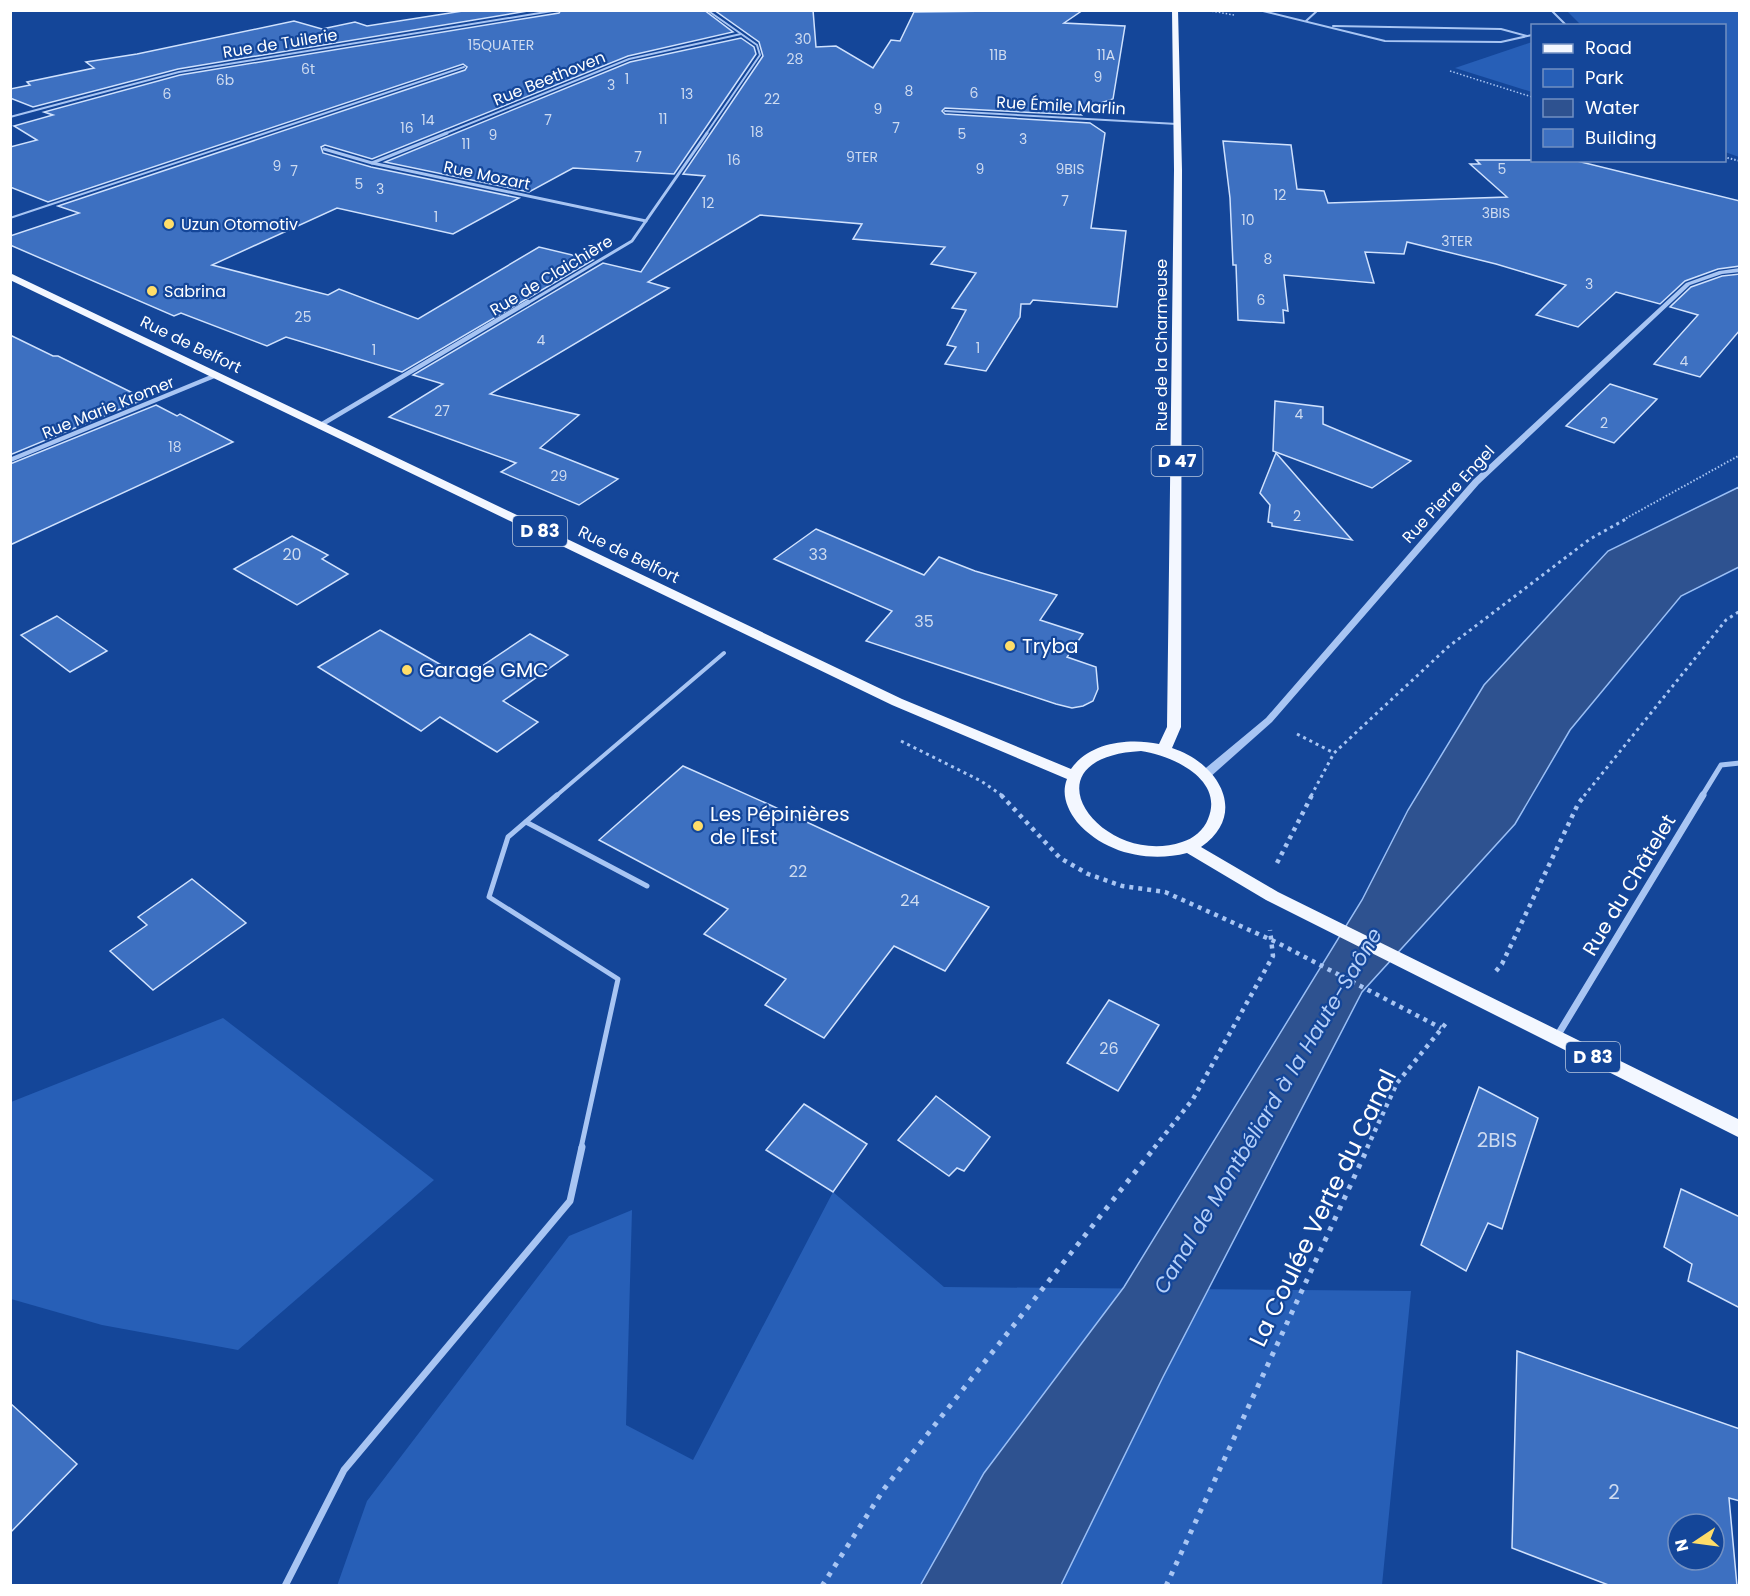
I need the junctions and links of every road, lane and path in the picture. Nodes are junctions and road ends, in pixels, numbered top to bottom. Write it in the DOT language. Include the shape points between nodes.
graph roads {
  1 [pos="558,10"];
  2 [pos="706,10"];
  3 [pos="1175,10"];
  4 [pos="1259,10"];
  5 [pos="1318,10"];
  6 [pos="1551,10"];
  7 [pos="1306,21"];
  8 [pos="1565,24"];
  9 [pos="1331,27"];
  10 [pos="741,34"];
  11 [pos="1531,35"];
  12 [pos="1527,36"];
  13 [pos="464,67"];
  14 [pos="945,111"];
  15 [pos="10,117"];
  16 [pos="1176,124"];
  17 [pos="324,149"];
  18 [pos="372,163"];
  19 [pos="10,218"];
  20 [pos="646,221"];
  21 [pos="1740,270"];
  22 [pos="10,276"];
  23 [pos="214,376"];
  24 [pos="319,426"];
  25 [pos="1740,455"];
  26 [pos="10,460"];
  27 [pos="1740,612"];
  28 [pos="724,653"];
  29 [pos="1269,720"];
  30 [pos="1164,750"];
  31 [pos="1334,753"];
  32 [pos="1740,763"];
  33 [pos="1205,775"];
  34 [pos="1074,776"];
  35 [pos="525,822"];
  36 [pos="1188,846"];
  37 [pos="647,886"];
  38 [pos="1277,898"];
  39 [pos="1276,942"];
  40 [pos="1471,997"];
  41 [pos="1441,1028"];
  42 [pos="1555,1038"];
  43 [pos="1740,1130"];
  44 [pos="285,1586"];
  45 [pos="822,1586"];
  46 [pos="1166,1586"];
  1 -- 15 [label="street, Rue de Tuilerie" via="179,72"];
  2 -- 10 [label="street, Rue de Claichière"];
  3 -- 16 [label="main road, Rue de la Charmeuse / D 47"];
  4 -- 7 [label="lane"];
  5 -- 7 [label="lane"];
  6 -- 8 [label="lane"];
  7 -- 9 [label="lane"];
  9 -- 12 [label="lane" via="1501,29"];
  9 -- 12 [label="lane" via="1385,41 1501,42"];
  10 -- 18 [label="street, Rue Beethoven" via="629,59"];
  10 -- 20 [label="street, Rue de Claichière" via="757,45 760,55"];
  11 -- 12 [label="lane"];
  13 -- 19 [label="lane"];
  14 -- 16 [label="street, Rue Émile Marlin"];
  16 -- 30 [label="main road, Rue de la Charmeuse / D 47" via="1174,727"];
  17 -- 18 [label="street, Rue Mozart"];
  18 -- 20 [label="street, Rue Mozart"];
  20 -- 24 [label="street, Rue de Claichière" via="632,242"];
  21 -- 29 [label="street, Rue Pierre Engel" via="1721,272 1688,284 1476,482"];
  22 -- 23 [label="main road, Rue de Belfort / D 83"];
  23 -- 24 [label="main road, Rue de Belfort / D 83"];
  23 -- 26 [label="street, Rue Marie Kromer"];
  24 -- 34 [label="main road, Rue de Belfort / D 83" via="928,717"];
  25 -- 31 [label="path" via="1590,538 1448,647"];
  27 -- 40 [label="path, La Coulée Verte du Canal" via="1726,620 1578,804 1502,964"];
  28 -- 35 [label="lane"];
  29 -- 31 [label="path"];
  29 -- 33 [label="street, Rue Pierre Engel"];
  30 -- 33 [label="main road"];
  30 -- 34 [label="main road" via="1141,746 1099,752 1084,762"];
  31 -- 38 [label="path" via="1278,859"];
  32 -- 42 [label="street, Rue du Châtelet" via="1721,765"];
  33 -- 36 [label="main road" via="1216,790 1220,806 1216,822 1206,836"];
  34 -- 36 [label="main road" via="1071,794 1077,812 1091,829 1112,842 1138,850 1164,851"];
  35 -- 37 [label="lane"];
  35 -- 44 [label="lane" via="508,837 489,897 618,979 570,1201 344,1470"];
  36 -- 38 [label="main road, D 83"];
  38 -- 40 [label="main road, D 83"];
  38 -- 45 [label="path" via="1269,939 1273,956 1193,1100 884,1489"];
  39 -- 41 [label="path"];
  40 -- 41 [label="path, La Coulée Verte du Canal"];
  40 -- 42 [label="main road, D 83"];
  41 -- 46 [label="path, La Coulée Verte du Canal" via="1397,1083"];
  42 -- 43 [label="main road, D 83"];
}
